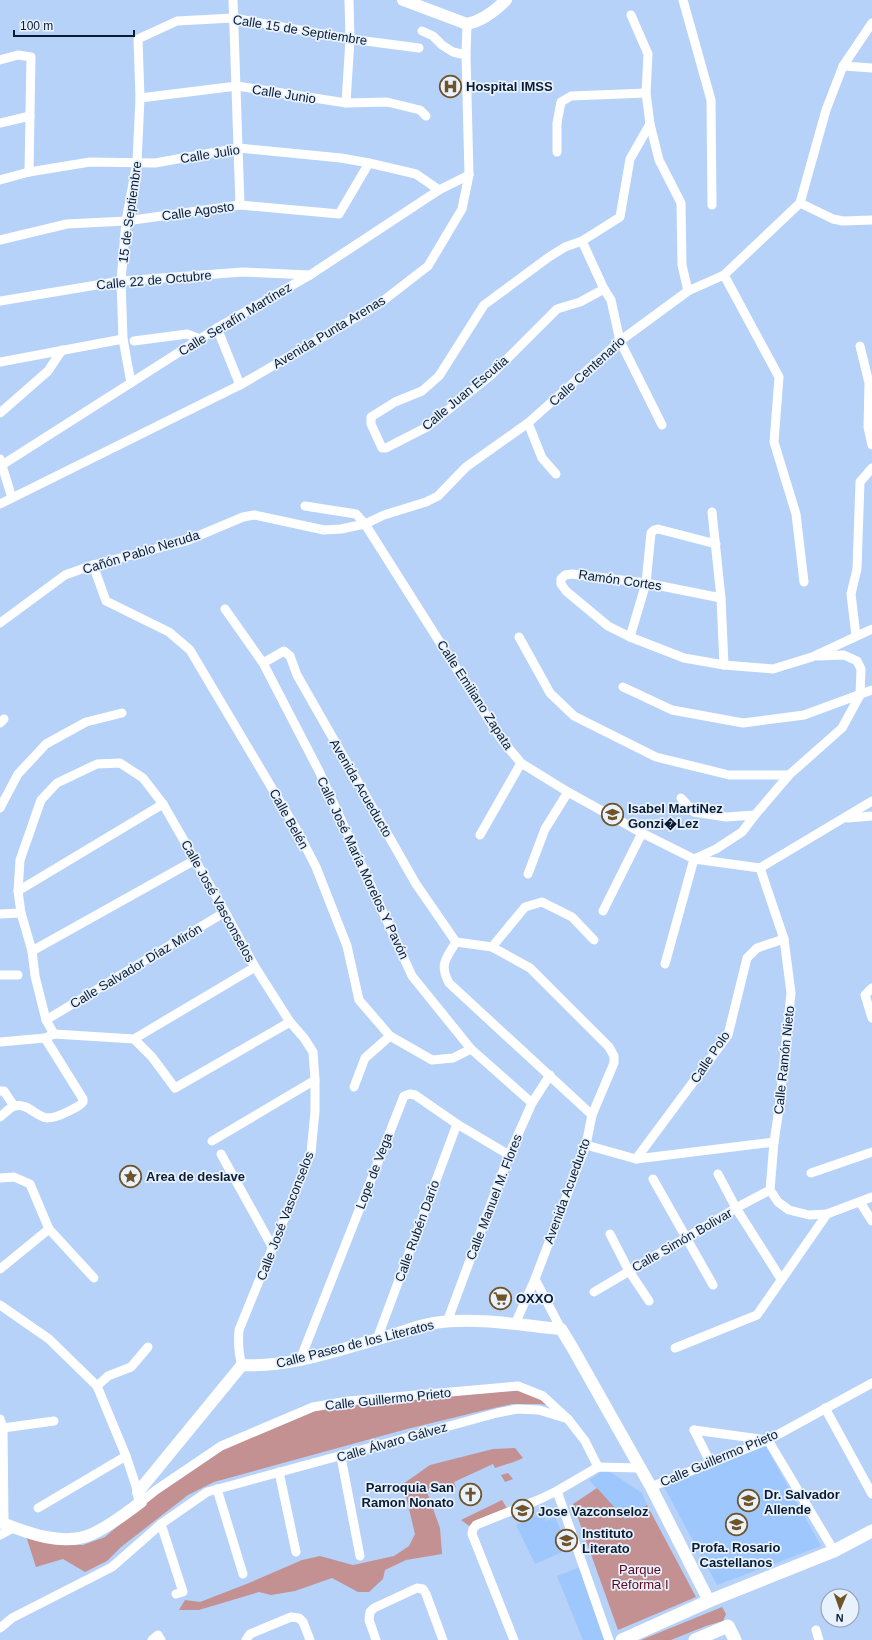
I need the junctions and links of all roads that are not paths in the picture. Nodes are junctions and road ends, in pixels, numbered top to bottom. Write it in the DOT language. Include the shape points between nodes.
graph roads {
  1 [pos="233,0"];
  2 [pos="349,0"];
  3 [pos="404,0"];
  4 [pos="506,0"];
  5 [pos="683,0"];
  6 [pos="631,15"];
  7 [pos="233,18"];
  8 [pos="872,23"];
  9 [pos="467,24"];
  10 [pos="422,31"];
  11 [pos="350,38"];
  12 [pos="138,39"];
  13 [pos="419,48"];
  14 [pos="466,55"];
  15 [pos="0,60"];
  16 [pos="843,66"];
  17 [pos="872,68"];
  18 [pos="237,86"];
  19 [pos="646,93"];
  20 [pos="140,98"];
  21 [pos="346,103"];
  22 [pos="30,116"];
  23 [pos="426,116"];
  24 [pos="0,122"];
  25 [pos="650,124"];
  26 [pos="240,148"];
  27 [pos="557,152"];
  28 [pos="137,162"];
  29 [pos="369,163"];
  30 [pos="28,172"];
  31 [pos="469,175"];
  32 [pos="0,180"];
  33 [pos="438,190"];
  34 [pos="800,203"];
  35 [pos="240,205"];
  36 [pos="712,205"];
  37 [pos="872,220"];
  38 [pos="126,222"];
  39 [pos="0,240"];
  40 [pos="582,241"];
  41 [pos="310,275"];
  42 [pos="724,275"];
  43 [pos="121,281"];
  44 [pos="604,290"];
  45 [pos="688,291"];
  46 [pos="0,301"];
  47 [pos="217,328"];
  48 [pos="123,339"];
  49 [pos="200,339"];
  50 [pos="134,341"];
  51 [pos="620,341"];
  52 [pos="860,346"];
  53 [pos="62,350"];
  54 [pos="0,362"];
  55 [pos="131,383"];
  56 [pos="240,385"];
  57 [pos="0,413"];
  58 [pos="528,423"];
  59 [pos="662,425"];
  60 [pos="872,445"];
  61 [pos="1,462"];
  62 [pos="872,468"];
  63 [pos="556,474"];
  64 [pos="12,498"];
  65 [pos="0,504"];
  66 [pos="305,506"];
  67 [pos="712,512"];
  68 [pos="365,524"];
  69 [pos="716,544"];
  70 [pos="93,565"];
  71 [pos="646,582"];
  72 [pos="804,582"];
  73 [pos="721,598"];
  74 [pos="225,609"];
  75 [pos="0,623"];
  76 [pos="872,629"];
  77 [pos="856,636"];
  78 [pos="519,637"];
  79 [pos="630,637"];
  80 [pos="812,657"];
  81 [pos="263,663"];
  82 [pos="724,665"];
  83 [pos="624,687"];
  84 [pos="872,690"];
  85 [pos="860,695"];
  86 [pos="122,713"];
  87 [pos="521,763"];
  88 [pos="789,775"];
  89 [pos="568,792"];
  90 [pos="681,798"];
  91 [pos="871,803"];
  92 [pos="163,804"];
  93 [pos="0,808"];
  94 [pos="755,815"];
  95 [pos="872,816"];
  96 [pos="843,819"];
  97 [pos="642,833"];
  98 [pos="480,835"];
  99 [pos="694,859"];
  100 [pos="195,860"];
  101 [pos="760,868"];
  102 [pos="528,874"];
  103 [pos="18,891"];
  104 [pos="603,911"];
  105 [pos="225,912"];
  106 [pos="21,913"];
  107 [pos="0,914"];
  108 [pos="784,939"];
  109 [pos="594,940"];
  110 [pos="456,942"];
  111 [pos="492,947"];
  112 [pos="32,951"];
  113 [pos="665,964"];
  114 [pos="255,967"];
  115 [pos="0,975"];
  116 [pos="18,975"];
  117 [pos="872,988"];
  118 [pos="872,1018"];
  119 [pos="46,1020"];
  120 [pos="290,1022"];
  121 [pos="54,1034"];
  122 [pos="390,1036"];
  123 [pos="45,1038"];
  124 [pos="134,1039"];
  125 [pos="0,1042"];
  126 [pos="471,1049"];
  127 [pos="550,1075"];
  128 [pos="316,1080"];
  129 [pos="354,1087"];
  130 [pos="0,1091"];
  131 [pos="532,1103"];
  132 [pos="14,1106"];
  133 [pos="592,1114"];
  134 [pos="0,1117"];
  135 [pos="457,1124"];
  136 [pos="212,1141"];
  137 [pos="774,1142"];
  138 [pos="586,1145"];
  139 [pos="872,1152"];
  140 [pos="221,1154"];
  141 [pos="509,1155"];
  142 [pos="636,1160"];
  143 [pos="811,1173"];
  144 [pos="718,1174"];
  145 [pos="0,1178"];
  146 [pos="653,1179"];
  147 [pos="770,1190"];
  148 [pos="872,1197"];
  149 [pos="860,1202"];
  150 [pos="736,1208"];
  151 [pos="827,1214"];
  152 [pos="872,1221"];
  153 [pos="49,1229"];
  154 [pos="610,1234"];
  155 [pos="686,1237"];
  156 [pos="273,1248"];
  157 [pos="0,1269"];
  158 [pos="630,1270"];
  159 [pos="94,1278"];
  160 [pos="535,1279"];
  161 [pos="781,1279"];
  162 [pos="713,1285"];
  163 [pos="594,1292"];
  164 [pos="649,1301"];
  165 [pos="0,1304"];
  166 [pos="447,1322"];
  167 [pos="516,1324"];
  168 [pos="561,1329"];
  169 [pos="377,1339"];
  170 [pos="148,1347"];
  171 [pos="675,1348"];
  172 [pos="300,1360"];
  173 [pos="242,1365"];
  174 [pos="872,1383"];
  175 [pos="97,1386"];
  176 [pos="825,1408"];
  177 [pos="568,1419"];
  178 [pos="54,1421"];
  179 [pos="2,1424"];
  180 [pos="768,1440"];
  181 [pos="126,1456"];
  182 [pos="341,1457"];
  183 [pos="710,1462"];
  184 [pos="598,1466"];
  185 [pos="639,1468"];
  186 [pos="279,1472"];
  187 [pos="651,1487"];
  188 [pos="217,1489"];
  189 [pos="558,1491"];
  190 [pos="872,1494"];
  191 [pos="140,1497"];
  192 [pos="38,1508"];
  193 [pos="6,1524"];
  194 [pos="161,1524"];
  195 [pos="872,1531"];
  196 [pos="0,1535"];
  197 [pos="834,1551"];
  198 [pos="296,1552"];
  199 [pos="360,1556"];
  200 [pos="243,1574"];
  201 [pos="176,1594"];
  202 [pos="709,1601"];
  203 [pos="0,1628"];
  204 [pos="816,1630"];
  205 [pos="717,1636"];
  206 [pos="152,1640"];
  207 [pos="161,1640"];
  208 [pos="246,1640"];
  209 [pos="310,1640"];
  210 [pos="376,1640"];
  211 [pos="443,1640"];
  212 [pos="514,1640"];
  213 [pos="609,1640"];
  214 [pos="622,1640"];
  215 [pos="695,1640"];
  216 [pos="735,1640"];
  217 [pos="819,1640"];
  1 -- 7 [label="street"];
  2 -- 11 [label="street"];
  3 -- 9 [label="street"];
  4 -- 9 [label="street" via="482,19"];
  5 -- 36 [label="street" via="712,100"];
  6 -- 19 [label="street" via="648,54"];
  7 -- 11 [label="street, Calle 15 de Septiembre"];
  7 -- 12 [label="street, Calle 15 de Septiembre" via="177,21"];
  7 -- 18 [label="street"];
  8 -- 16 [label="street"];
  9 -- 14 [label="street, Avenida Punta Arenas"];
  10 -- 14 [label="street" via="433,36 453,52"];
  11 -- 13 [label="street, Calle 15 de Septiembre"];
  11 -- 21 [label="street"];
  12 -- 20 [label="street, 15 de Septiembre"];
  14 -- 31 [label="street, Avenida Punta Arenas"];
  15 -- 22 [label="street" via="18,55 30,57"];
  16 -- 17 [label="street"];
  16 -- 34 [label="street" via="826,110"];
  18 -- 20 [label="street, Calle Junio"];
  18 -- 21 [label="street, Calle Junio"];
  18 -- 26 [label="street"];
  19 -- 25 [label="street"];
  19 -- 27 [label="street" via="571,96 561,102 557,123"];
  20 -- 28 [label="street, 15 de Septiembre"];
  21 -- 23 [label="street, Calle Junio" via="387,102 420,110"];
  22 -- 24 [label="street"];
  22 -- 30 [label="street"];
  25 -- 40 [label="street, Calle Juan Escutia" via="630,159 620,217"];
  25 -- 45 [label="street" via="659,160 681,203 682,265"];
  26 -- 28 [label="street, Calle Julio" via="163,162"];
  26 -- 29 [label="street, Calle Julio"];
  26 -- 35 [label="street"];
  28 -- 30 [label="street, Calle Julio" via="90,162"];
  28 -- 38 [label="street, 15 de Septiembre"];
  29 -- 33 [label="street, Calle Julio" via="416,174"];
  29 -- 35 [label="street, Calle Agosto" via="339,214"];
  30 -- 32 [label="street, Calle Julio"];
  31 -- 33 [label="street, Calle Serafín Martínez"];
  31 -- 56 [label="street, Avenida Punta Arenas" via="462,208 428,266 380,304"];
  33 -- 41 [label="street, Calle Serafín Martínez"];
  34 -- 37 [label="street" via="833,219"];
  34 -- 42 [label="street, Calle Centenario"];
  35 -- 38 [label="street, Calle Agosto"];
  38 -- 39 [label="street, Calle Agosto" via="67,224"];
  38 -- 43 [label="street, 15 de Septiembre"];
  40 -- 44 [label="street"];
  40 -- 44 [label="street, Calle Juan Escutia" via="565,247 549,257 484,305 431,385 371,417 371,424 382,448 427,427 491,374 557,309 580,302"];
  41 -- 43 [label="street, Calle 22 de Octubre" via="243,272"];
  41 -- 47 [label="street, Calle Serafín Martínez"];
  42 -- 45 [label="street, Calle Centenario"];
  42 -- 72 [label="street" via="779,377 774,442 796,514"];
  43 -- 46 [label="street, Calle 22 de Octubre"];
  43 -- 48 [label="street, 15 de Septiembre"];
  44 -- 51 [label="street" via="611,300"];
  45 -- 51 [label="street, Calle Centenario"];
  47 -- 49 [label="street, Calle Serafín Martínez"];
  47 -- 56 [label="street"];
  48 -- 53 [label="street"];
  48 -- 55 [label="street, 15 de Septiembre"];
  49 -- 50 [label="street" via="187,334"];
  49 -- 55 [label="street, Calle Serafín Martínez"];
  51 -- 58 [label="street, Calle Centenario"];
  51 -- 59 [label="street"];
  52 -- 60 [label="street" via="869,383 868,427"];
  53 -- 54 [label="street"];
  53 -- 57 [label="street" via="48,371"];
  55 -- 61 [label="street, Calle Serafín Martínez"];
  56 -- 64 [label="street, Avenida Punta Arenas"];
  58 -- 63 [label="street" via="542,458"];
  58 -- 68 [label="street, Calle Centenario" via="466,468 438,496"];
  61 -- 64 [label="street"];
  62 -- 77 [label="street" via="860,482 857,569 851,594"];
  64 -- 65 [label="street, Avenida Punta Arenas"];
  66 -- 68 [label="street" via="356,514"];
  67 -- 69 [label="street"];
  68 -- 70 [label="street, Cañón Pablo Neruda" via="324,530 254,515 243,517 186,541"];
  68 -- 87 [label="street, Calle Emiliano Zapata" via="502,739"];
  69 -- 71 [label="street" via="654,530 651,533"];
  69 -- 73 [label="street"];
  70 -- 75 [label="street, Cañón Pablo Neruda" via="65,575"];
  70 -- 122 [label="street, Calle Belén" via="106,601 169,632 190,650 298,832 316,867 347,946 359,1000"];
  71 -- 73 [label="street, Ramón Cortes"];
  71 -- 79 [label="street"];
  71 -- 79 [label="street, Ramón Cortes" via="572,574 560,579 566,591 593,614 608,626"];
  73 -- 82 [label="street"];
  74 -- 81 [label="street, Calle José María Morelos Y Pavón"];
  76 -- 77 [label="street"];
  77 -- 80 [label="street"];
  78 -- 88 [label="street" via="550,693 574,716 656,758 729,775"];
  79 -- 82 [label="street, Ramón Cortes" via="684,658"];
  80 -- 82 [label="street, Ramón Cortes" via="773,669"];
  80 -- 85 [label="street" via="844,655 857,661 861,669"];
  81 -- 110 [label="street, Avenida Acueducto" via="284,651 290,656 297,676 412,878"];
  81 -- 126 [label="street, Calle José María Morelos Y Pavón" via="319,771 412,976"];
  83 -- 85 [label="street" via="672,710 743,723 804,715"];
  84 -- 85 [label="street"];
  85 -- 88 [label="street" via="842,728"];
  86 -- 93 [label="street" via="86,722 46,744 18,774"];
  87 -- 89 [label="street, Calle Emiliano Zapata"];
  87 -- 98 [label="street"];
  88 -- 94 [label="street"];
  89 -- 97 [label="street, Calle Emiliano Zapata"];
  89 -- 102 [label="street" via="545,829"];
  90 -- 94 [label="street" via="694,812 726,817"];
  91 -- 96 [label="street"];
  92 -- 100 [label="street, Calle José Vasconselos"];
  92 -- 103 [label="street"];
  92 -- 103 [label="street, Calle José Vasconselos" via="143,778 120,763 97,764 57,784 41,800 20,860"];
  94 -- 99 [label="street" via="742,832 716,849"];
  95 -- 96 [label="street"];
  96 -- 101 [label="street"];
  97 -- 99 [label="street, Calle Emiliano Zapata"];
  97 -- 104 [label="street"];
  99 -- 101 [label="street, Calle Emiliano Zapata"];
  99 -- 113 [label="street"];
  100 -- 105 [label="street, Calle José Vasconselos"];
  100 -- 112 [label="street"];
  101 -- 108 [label="street, Calle Ramón Nieto"];
  103 -- 106 [label="street, Calle José Vasconselos"];
  105 -- 114 [label="street, Calle José Vasconselos"];
  105 -- 119 [label="street, Calle Salvador Díaz Mirón"];
  106 -- 107 [label="street"];
  106 -- 112 [label="street, Calle José Vasconselos"];
  108 -- 137 [label="street, Calle Ramón Nieto" via="791,993"];
  108 -- 142 [label="street, Calle Polo" via="757,948 746,958 728,1035"];
  109 -- 111 [label="street" via="572,917 542,902 525,907"];
  110 -- 111 [label="street"];
  110 -- 127 [label="street" via="443,964 444,974 449,983"];
  111 -- 133 [label="street, Avenida Acueducto" via="530,968 614,1056 614,1063"];
  112 -- 119 [label="street, Calle José Vasconselos" via="35,976"];
  114 -- 120 [label="street, Calle José Vasconselos"];
  114 -- 124 [label="street"];
  115 -- 116 [label="street"];
  117 -- 118 [label="street" via="865,995"];
  119 -- 121 [label="street, Calle José Vasconselos"];
  120 -- 124 [label="street" via="175,1088 152,1057"];
  120 -- 128 [label="street, Calle José Vasconselos" via="313,1052"];
  121 -- 123 [label="street"];
  121 -- 124 [label="street"];
  122 -- 126 [label="street, Calle Belén" via="432,1060 453,1058"];
  122 -- 129 [label="street" via="365,1058"];
  123 -- 125 [label="street"];
  123 -- 132 [label="street" via="83,1102 81,1106 47,1118 25,1106"];
  126 -- 131 [label="street, Calle José María Morelos Y Pavón"];
  127 -- 131 [label="street, Calle Manuel M. Flores"];
  127 -- 133 [label="street"];
  128 -- 136 [label="street"];
  128 -- 156 [label="street, Calle José Vasconselos" via="311,1153"];
  130 -- 132 [label="street" via="7,1094"];
  131 -- 141 [label="street, Calle Manuel M. Flores"];
  132 -- 134 [label="street"];
  133 -- 138 [label="street, Avenida Acueducto"];
  135 -- 141 [label="street, Lope de Vega"];
  135 -- 169 [label="street, Calle Rubén Darío"];
  135 -- 172 [label="street, Lope de Vega" via="415,1095 404,1096"];
  137 -- 142 [label="street"];
  137 -- 147 [label="street, Calle Ramón Nieto"];
  138 -- 142 [label="street"];
  138 -- 160 [label="street, Avenida Acueducto"];
  139 -- 143 [label="street"];
  140 -- 156 [label="street"];
  141 -- 166 [label="street, Calle Manuel M. Flores"];
  144 -- 150 [label="street"];
  145 -- 153 [label="street" via="14,1177 30,1184"];
  146 -- 155 [label="street"];
  147 -- 150 [label="street, Calle Simón Bolivar"];
  147 -- 151 [label="street" via="778,1202 789,1210 809,1215"];
  148 -- 149 [label="street"];
  149 -- 151 [label="street"];
  149 -- 152 [label="street"];
  150 -- 155 [label="street, Calle Simón Bolivar"];
  150 -- 161 [label="street"];
  151 -- 161 [label="street"];
  153 -- 157 [label="street"];
  153 -- 159 [label="street"];
  154 -- 158 [label="street"];
  155 -- 158 [label="street, Calle Simón Bolivar"];
  155 -- 162 [label="street"];
  156 -- 173 [label="street, Calle José Vasconselos" via="239,1330 239,1355"];
  158 -- 163 [label="street, Calle Simón Bolivar"];
  158 -- 164 [label="street"];
  160 -- 167 [label="street, Avenida Acueducto"];
  160 -- 168 [label="street"];
  161 -- 171 [label="street" via="757,1315"];
  165 -- 175 [label="street" via="49,1339"];
  166 -- 167 [label="street, Calle Paseo de los Literatos"];
  166 -- 169 [label="street, Calle Paseo de los Literatos"];
  167 -- 168 [label="street, Calle Paseo de los Literatos"];
  168 -- 185 [label="street"];
  169 -- 172 [label="street, Calle Paseo de los Literatos"];
  170 -- 175 [label="street" via="131,1367 108,1376"];
  172 -- 173 [label="street, Calle Paseo de los Literatos" via="261,1366"];
  173 -- 191 [label="street"];
  174 -- 176 [label="street, Calle Guillermo Prieto"];
  175 -- 181 [label="street"];
  176 -- 180 [label="street, Calle Guillermo Prieto"];
  176 -- 190 [label="street"];
  177 -- 182 [label="street, Calle Álvaro Gálvez" via="539,1410 517,1409"];
  177 -- 184 [label="street, Calle Guillermo Prieto" via="585,1441"];
  177 -- 191 [label="street, Calle Guillermo Prieto" via="543,1396 518,1386 348,1401 313,1407 221,1446 156,1490"];
  178 -- 179 [label="street"];
  179 -- 193 [label="street"];
  180 -- 183 [label="street, Calle Guillermo Prieto"];
  180 -- 183 [label="street" via="694,1430"];
  180 -- 197 [label="street"];
  181 -- 191 [label="street"];
  181 -- 192 [label="street"];
  182 -- 186 [label="street, Calle Álvaro Gálvez"];
  182 -- 199 [label="street"];
  183 -- 187 [label="street, Calle Guillermo Prieto"];
  184 -- 185 [label="street"];
  184 -- 189 [label="street"];
  185 -- 187 [label="street"];
  186 -- 188 [label="street, Calle Álvaro Gálvez"];
  186 -- 198 [label="street"];
  187 -- 202 [label="street"];
  188 -- 194 [label="street, Calle Álvaro Gálvez" via="207,1492"];
  188 -- 200 [label="street"];
  189 -- 212 [label="street" via="473,1529 472,1534"];
  189 -- 213 [label="street"];
  191 -- 193 [label="street" via="108,1526 91,1535 75,1539 44,1536"];
  193 -- 196 [label="street"];
  194 -- 201 [label="street" via="183,1592"];
  194 -- 203 [label="street, Calle Álvaro Gálvez" via="112,1567 12,1618"];
  195 -- 197 [label="main road"];
  197 -- 202 [label="main road"];
  202 -- 214 [label="main road"];
  204 -- 217 [label="street"];
  205 -- 215 [label="main road"];
  205 -- 216 [label="main road" via="728,1626"];
  206 -- 207 [label="street" via="158,1635"];
  208 -- 209 [label="street" via="250,1634 291,1617 299,1618 303,1622"];
  210 -- 211 [label="street" via="369,1620 370,1612 417,1588 423,1589 426,1594"];
}
